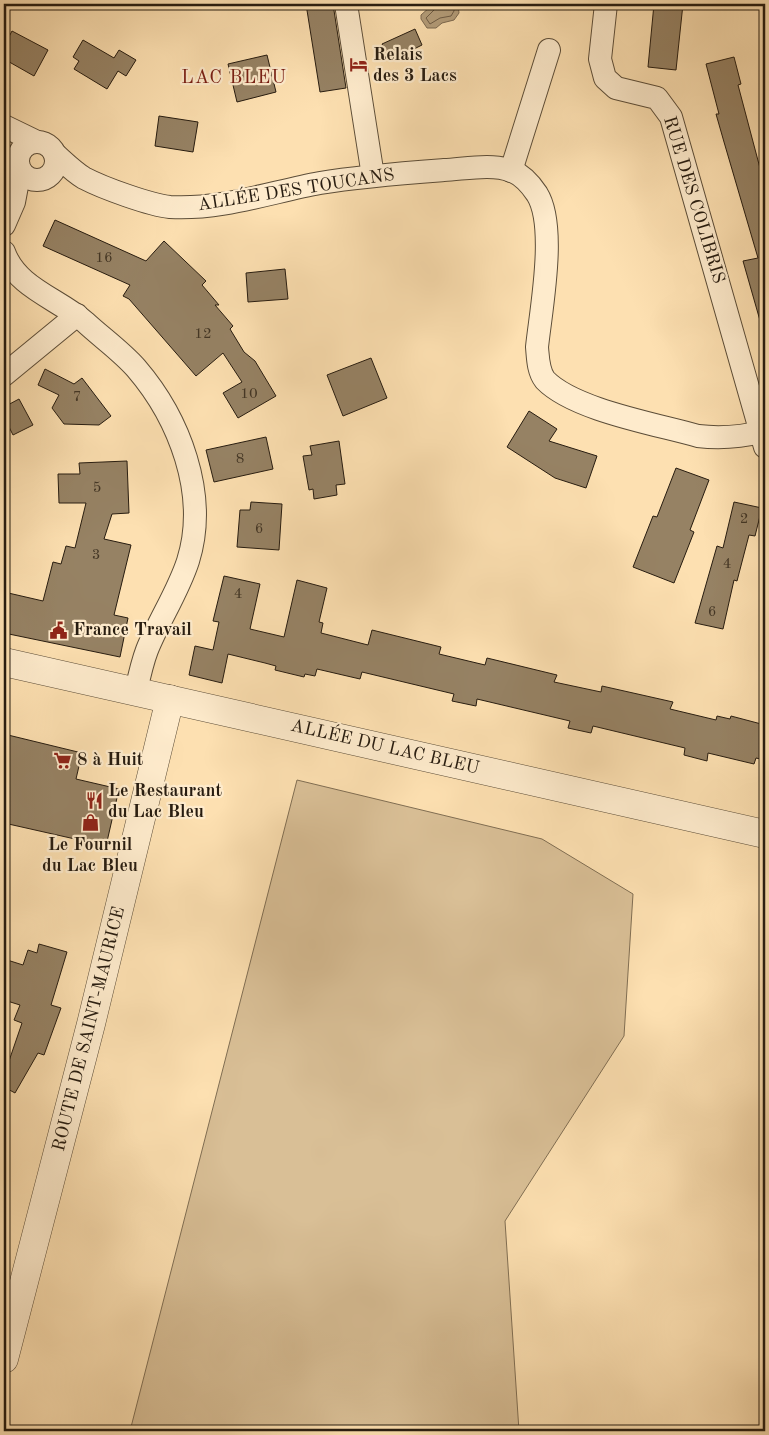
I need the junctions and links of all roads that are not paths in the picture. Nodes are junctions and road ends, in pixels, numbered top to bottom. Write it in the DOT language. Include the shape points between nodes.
graph roads {
  1 [pos="346,4"];
  2 [pos="606,4"];
  3 [pos="549,50"];
  4 [pos="4,126"];
  5 [pos="4,135"];
  6 [pos="46,148"];
  7 [pos="31,171"];
  8 [pos="511,171"];
  9 [pos="373,176"];
  10 [pos="83,177"];
  11 [pos="4,225"];
  12 [pos="4,252"];
  13 [pos="77,316"];
  14 [pos="4,375"];
  15 [pos="763,437"];
  16 [pos="4,662"];
  17 [pos="136,691"];
  18 [pos="170,699"];
  19 [pos="765,834"];
  20 [pos="4,1360"];
  1 -- 9 [label="street"];
  2 -- 15 [label="street, RUE DES COLIBRIS" via="600,59 602,70 611,85 657,98 672,117"];
  3 -- 8 [label="street"];
  4 -- 6 [label="street, ALLÉE DES TOUCANS"];
  5 -- 7 [label="street"];
  6 -- 7 [label="street" via="27,145"];
  6 -- 7 [label="street" via="53,171"];
  6 -- 10 [label="street, ALLÉE DES TOUCANS"];
  7 -- 10 [label="street, ALLÉE DES TOUCANS"];
  7 -- 11 [label="street"];
  8 -- 9 [label="street, ALLÉE DES TOUCANS" via="471,168"];
  8 -- 15 [label="street" via="521,176 537,194 545,215 547,246 537,347 538,364 544,379 577,402 698,436"];
  9 -- 10 [label="street, ALLÉE DES TOUCANS" via="222,204 186,207 141,199"];
  12 -- 13 [label="street" via="22,281"];
  13 -- 14 [label="street"];
  13 -- 17 [label="street" via="134,366 156,392 173,421 192,490 194,538 190,554 147,651"];
  16 -- 17 [label="street, ALLÉE DU LAC BLEU"];
  17 -- 18 [label="street, ALLÉE DU LAC BLEU"];
  18 -- 19 [label="street, ALLÉE DU LAC BLEU"];
  18 -- 20 [label="street, ROUTE DE SAINT-MAURICE" via="91,1024"];
}
